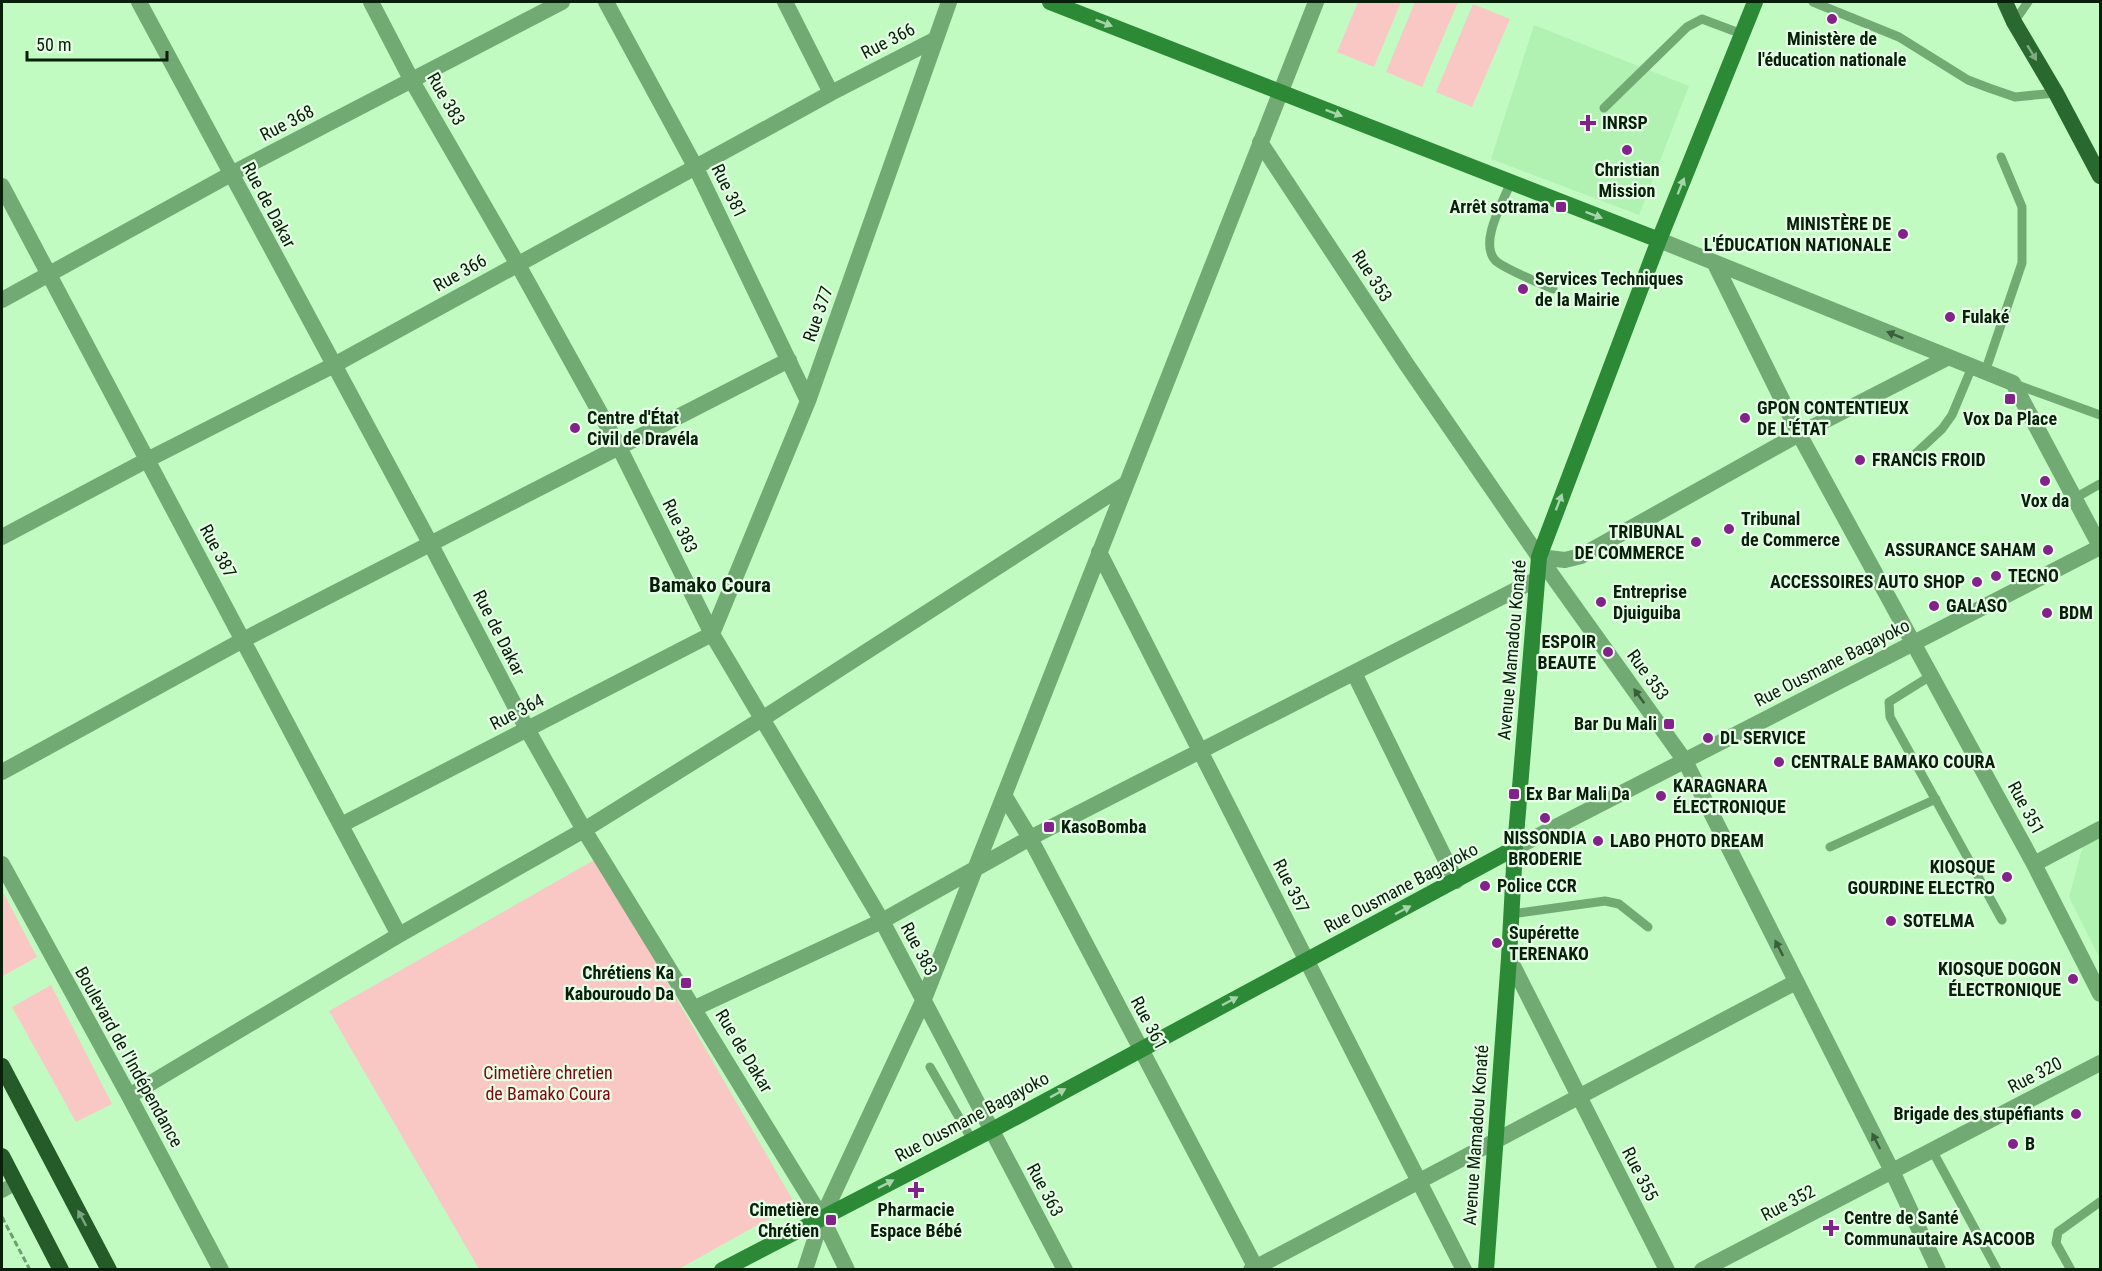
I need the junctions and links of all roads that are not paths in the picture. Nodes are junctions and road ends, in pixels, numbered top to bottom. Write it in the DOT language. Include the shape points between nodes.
graph roads {
  1 [pos="139,2"];
  2 [pos="371,2"];
  3 [pos="562,2"];
  4 [pos="606,2"];
  5 [pos="785,2"];
  6 [pos="949,2"];
  7 [pos="1050,2"];
  8 [pos="1316,2"];
  9 [pos="1755,2"];
  10 [pos="1813,2"];
  11 [pos="2005,2"];
  12 [pos="2028,2"];
  13 [pos="2014,22"];
  14 [pos="1742,34"];
  15 [pos="936,39"];
  16 [pos="412,81"];
  17 [pos="1279,92"];
  18 [pos="831,93"];
  19 [pos="2056,93"];
  20 [pos="1604,108"];
  21 [pos="1260,142"];
  22 [pos="2001,157"];
  23 [pos="696,168"];
  24 [pos="231,174"];
  25 [pos="2100,176"];
  26 [pos="1511,182"];
  27 [pos="2,186"];
  28 [pos="1659,240"];
  29 [pos="1714,262"];
  30 [pos="517,263"];
  31 [pos="49,275"];
  32 [pos="1554,289"];
  33 [pos="2,300"];
  34 [pos="1949,357"];
  35 [pos="789,360"];
  36 [pos="334,365"];
  37 [pos="1979,369"];
  38 [pos="2013,383"];
  39 [pos="808,401"];
  40 [pos="2100,415"];
  41 [pos="1799,434"];
  42 [pos="619,447"];
  43 [pos="1912,457"];
  44 [pos="147,460"];
  45 [pos="1126,484"];
  46 [pos="2100,484"];
  47 [pos="2075,498"];
  48 [pos="2,537"];
  49 [pos="430,543"];
  50 [pos="2100,547"];
  51 [pos="1099,552"];
  52 [pos="1539,557"];
  53 [pos="1537,579"];
  54 [pos="712,634"];
  55 [pos="243,640"];
  56 [pos="1914,643"];
  57 [pos="1354,673"];
  58 [pos="1932,675"];
  59 [pos="762,719"];
  60 [pos="526,729"];
  61 [pos="1201,752"];
  62 [pos="1685,761"];
  63 [pos="2,772"];
  64 [pos="1004,795"];
  65 [pos="1936,799"];
  66 [pos="341,825"];
  67 [pos="2100,829"];
  68 [pos="584,830"];
  69 [pos="1030,837"];
  70 [pos="1830,847"];
  71 [pos="1515,848"];
  72 [pos="2,864"];
  73 [pos="2034,864"];
  74 [pos="975,868"];
  75 [pos="1456,881"];
  76 [pos="1511,914"];
  77 [pos="2002,920"];
  78 [pos="882,921"];
  79 [pos="1648,927"];
  80 [pos="399,935"];
  81 [pos="1509,958"];
  82 [pos="1307,961"];
  83 [pos="1797,982"];
  84 [pos="2100,994"];
  85 [pos="924,999"];
  86 [pos="695,1008"];
  87 [pos="1140,1049"];
  88 [pos="2100,1063"];
  89 [pos="2,1066"];
  90 [pos="930,1067"];
  91 [pos="129,1096"];
  92 [pos="1579,1097"];
  93 [pos="992,1130"];
  94 [pos="972,1140"];
  95 [pos="1496,1141"];
  96 [pos="1932,1150"];
  97 [pos="2,1156"];
  98 [pos="1892,1171"];
  99 [pos="1419,1181"];
  100 [pos="9,1187"];
  101 [pos="2100,1202"];
  102 [pos="822,1218"];
  103 [pos="62,1269"];
  104 [pos="109,1269"];
  105 [pos="221,1269"];
  106 [pos="722,1269"];
  107 [pos="805,1269"];
  108 [pos="848,1269"];
  109 [pos="1065,1269"];
  110 [pos="1255,1269"];
  111 [pos="1464,1269"];
  112 [pos="1486,1269"];
  113 [pos="1667,1269"];
  114 [pos="1702,1269"];
  115 [pos="1938,1269"];
  116 [pos="1996,1269"];
  117 [pos="2071,1269"];
  1 -- 24 [label="street, Rue de Dakar"];
  2 -- 16 [label="street, Rue 383"];
  3 -- 16 [label="street, Rue 368"];
  4 -- 23 [label="street, Rue 381"];
  5 -- 18 [label="street"];
  6 -- 15 [label="street, Rue 377"];
  7 -- 17 [label="main road, one-way"];
  8 -- 17 [label="street"];
  9 -- 14 [label="main road, Avenue Mamadou Konaté"];
  10 -- 19 [label="lane" via="1899,37 1968,80 1989,88 2015,97"];
  11 -- 13 [label="main road"];
  12 -- 13 [label="lane"];
  13 -- 19 [label="main road, one-way"];
  14 -- 20 [label="lane" via="1702,19 1687,27"];
  28 -- 14 [label="main road, Avenue Mamadou Konaté, one-way"];
  15 -- 18 [label="street, Rue 366"];
  15 -- 39 [label="street, Rue 377"];
  16 -- 24 [label="street, Rue 368"];
  16 -- 30 [label="street, Rue 383"];
  17 -- 21 [label="street"];
  17 -- 26 [label="main road, one-way"];
  18 -- 23 [label="street, Rue 366"];
  19 -- 25 [label="main road"];
  21 -- 45 [label="street"];
  21 -- 52 [label="street, Rue 353"];
  22 -- 37 [label="lane" via="2022,207 2022,263"];
  23 -- 30 [label="street, Rue 366"];
  23 -- 35 [label="street, Rue 381"];
  24 -- 31 [label="street, Rue 368"];
  24 -- 36 [label="street, Rue de Dakar"];
  26 -- 28 [label="main road, one-way"];
  26 -- 32 [label="lane" via="1491,231 1491,253 1496,262"];
  27 -- 31 [label="street, Rue 387"];
  28 -- 29 [label="street"];
  52 -- 28 [label="main road, Avenue Mamadou Konaté, one-way"];
  34 -- 29 [label="street, one-way"];
  29 -- 41 [label="street, Rue 351"];
  30 -- 36 [label="street, Rue 366"];
  30 -- 42 [label="street, Rue 383"];
  31 -- 33 [label="street, Rue 368"];
  31 -- 44 [label="street, Rue 387"];
  34 -- 37 [label="street"];
  34 -- 41 [label="street"];
  35 -- 39 [label="street, Rue 381"];
  35 -- 42 [label="street"];
  36 -- 44 [label="street, Rue 366"];
  36 -- 49 [label="street, Rue de Dakar"];
  37 -- 38 [label="street"];
  37 -- 43 [label="lane" via="1942,429"];
  38 -- 40 [label="lane"];
  38 -- 47 [label="street"];
  39 -- 54 [label="street, Rue 377"];
  41 -- 52 [label="street" via="1581,556 1565,560"];
  41 -- 56 [label="street, Rue 351"];
  42 -- 49 [label="street"];
  42 -- 54 [label="street, Rue 383"];
  44 -- 48 [label="street, Rue 366"];
  44 -- 55 [label="street, Rue 387"];
  45 -- 51 [label="street"];
  45 -- 59 [label="street"];
  46 -- 47 [label="lane"];
  47 -- 50 [label="street"];
  49 -- 55 [label="street"];
  49 -- 60 [label="street, Rue de Dakar"];
  50 -- 56 [label="street, Rue Ousmane Bagayoko"];
  51 -- 61 [label="street, Rue 357"];
  51 -- 64 [label="street"];
  52 -- 53 [label="main road, Avenue Mamadou Konaté"];
  62 -- 52 [label="street, Rue 353, one-way"];
  53 -- 57 [label="street"];
  53 -- 71 [label="main road, Avenue Mamadou Konaté"];
  54 -- 59 [label="street, Rue 383"];
  54 -- 60 [label="street, Rue 364"];
  55 -- 63 [label="street"];
  55 -- 66 [label="street, Rue 387"];
  56 -- 58 [label="street, Rue 351"];
  56 -- 62 [label="street, Rue Ousmane Bagayoko"];
  57 -- 61 [label="street"];
  57 -- 75 [label="street"];
  58 -- 65 [label="lane" via="1889,702 1890,717"];
  58 -- 73 [label="street, Rue 351"];
  59 -- 68 [label="street"];
  59 -- 78 [label="street, Rue 383"];
  60 -- 66 [label="street, Rue 364"];
  60 -- 68 [label="street, Rue de Dakar"];
  61 -- 69 [label="street"];
  61 -- 82 [label="street, Rue 357"];
  62 -- 71 [label="street, Rue Ousmane Bagayoko"];
  83 -- 62 [label="street, Rue 353, one-way"];
  64 -- 69 [label="street, Rue 361"];
  64 -- 74 [label="street"];
  65 -- 70 [label="lane"];
  65 -- 77 [label="lane"];
  66 -- 80 [label="street, Rue 387"];
  67 -- 73 [label="street"];
  68 -- 80 [label="street"];
  68 -- 86 [label="street, Rue de Dakar"];
  69 -- 74 [label="street"];
  69 -- 87 [label="street, Rue 361"];
  71 -- 75 [label="main road, Rue Ousmane Bagayoko"];
  71 -- 76 [label="main road, Avenue Mamadou Konaté"];
  72 -- 91 [label="street, Boulevard de l'Indépendance"];
  73 -- 84 [label="street, Rue 351"];
  74 -- 78 [label="street"];
  74 -- 85 [label="street"];
  82 -- 75 [label="main road, Rue Ousmane Bagayoko, one-way"];
  76 -- 79 [label="lane" via="1605,901 1618,904"];
  76 -- 81 [label="main road, Avenue Mamadou Konaté"];
  78 -- 85 [label="street, Rue 383"];
  78 -- 86 [label="street"];
  80 -- 91 [label="street"];
  81 -- 92 [label="street, Rue 355"];
  81 -- 95 [label="main road, Avenue Mamadou Konaté"];
  87 -- 82 [label="main road, Rue Ousmane Bagayoko, one-way"];
  82 -- 99 [label="street, Rue 357"];
  83 -- 92 [label="street"];
  98 -- 83 [label="street, Rue 353, one-way"];
  85 -- 93 [label="street, Rue 383"];
  85 -- 102 [label="street"];
  86 -- 102 [label="street, Rue de Dakar"];
  93 -- 87 [label="main road, Rue Ousmane Bagayoko, one-way"];
  87 -- 110 [label="street, Rue 361"];
  88 -- 96 [label="street, Rue 320"];
  104 -- 89 [label="highway, one-way"];
  90 -- 94 [label="lane"];
  91 -- 105 [label="street, Boulevard de l'Indépendance"];
  92 -- 95 [label="street"];
  92 -- 113 [label="street, Rue 355"];
  93 -- 94 [label="main road, Rue Ousmane Bagayoko"];
  93 -- 109 [label="street, Rue 363"];
  102 -- 94 [label="main road, Rue Ousmane Bagayoko, one-way"];
  95 -- 99 [label="street"];
  95 -- 112 [label="main road, Avenue Mamadou Konaté"];
  96 -- 98 [label="street, Rue 320"];
  96 -- 116 [label="lane"];
  97 -- 100 [label="highway"];
  98 -- 114 [label="street, Rue 352"];
  98 -- 115 [label="street, Rue 353"];
  99 -- 110 [label="street"];
  99 -- 111 [label="street, Rue 357"];
  100 -- 103 [label="highway"];
  101 -- 117 [label="lane" via="2058,1232 2056,1243"];
  102 -- 106 [label="main road, Rue Ousmane Bagayoko"];
  102 -- 107 [label="street"];
  102 -- 108 [label="street, Rue de Dakar"];
}
